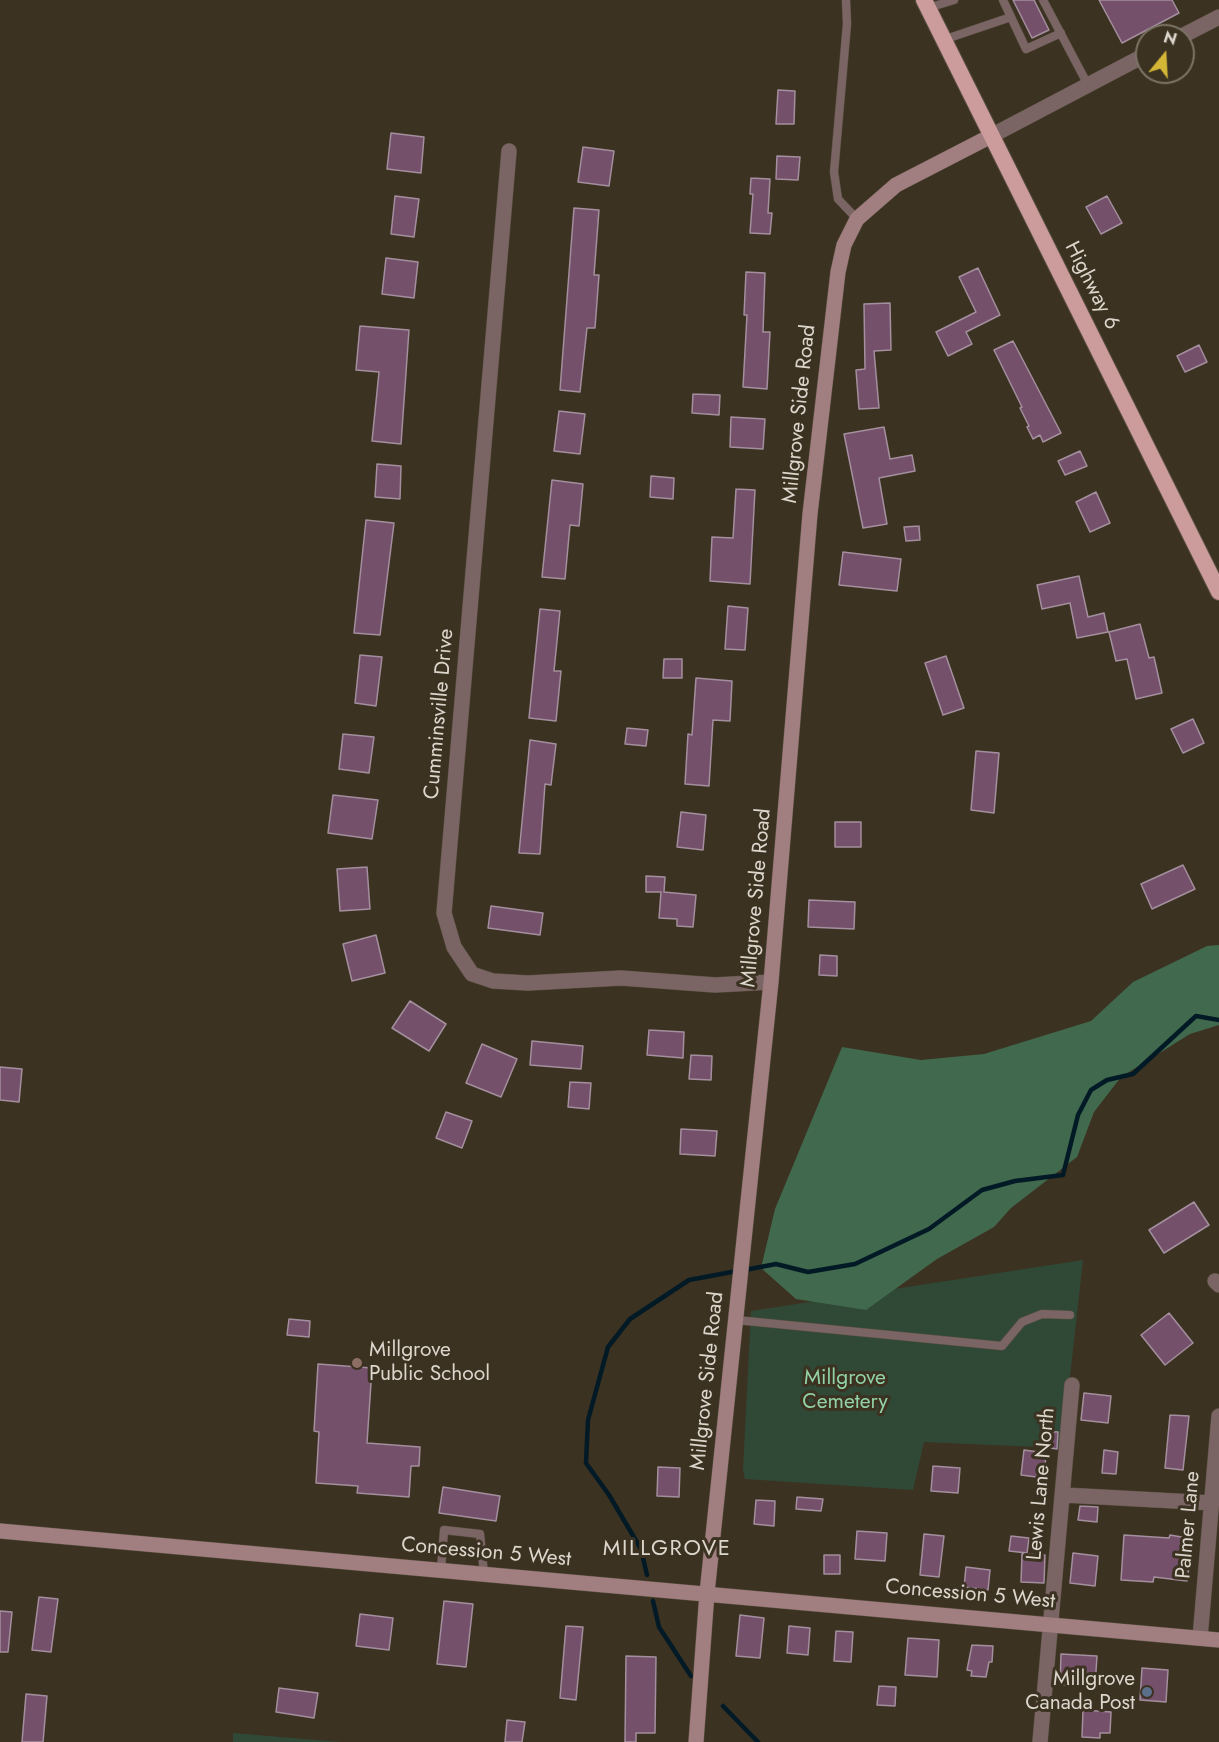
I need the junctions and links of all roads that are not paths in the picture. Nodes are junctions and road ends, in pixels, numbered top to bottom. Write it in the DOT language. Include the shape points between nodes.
graph roads {
  1 [pos="846,0"];
  2 [pos="954,0"];
  3 [pos="1003,0"];
  4 [pos="1043,0"];
  5 [pos="926,4"];
  6 [pos="1016,5"];
  7 [pos="1007,8"];
  8 [pos="1011,17"];
  9 [pos="1219,17"];
  10 [pos="1026,26"];
  11 [pos="1195,29"];
  12 [pos="1017,30"];
  13 [pos="1061,33"];
  14 [pos="944,40"];
  15 [pos="1135,60"];
  16 [pos="1088,85"];
  17 [pos="990,136"];
  18 [pos="509,151"];
  19 [pos="857,219"];
  20 [pos="1219,592"];
  21 [pos="771,982"];
  22 [pos="1070,1315"];
  23 [pos="736,1320"];
  24 [pos="1071,1385"];
  25 [pos="1219,1416"];
  26 [pos="1064,1495"];
  27 [pos="1212,1503"];
  28 [pos="0,1531"];
  29 [pos="441,1570"];
  30 [pos="484,1574"];
  31 [pos="707,1593"];
  32 [pos="1049,1623"];
  33 [pos="1200,1638"];
  34 [pos="1219,1640"];
  35 [pos="696,1742"];
  36 [pos="1040,1742"];
  1 -- 19 [label="lane" via="834,172 838,199"];
  2 -- 5 [label="lane"];
  3 -- 7 [label="lane"];
  4 -- 13 [label="lane" via="1046,14"];
  5 -- 14 [label="highway, Highway 6"];
  6 -- 7 [label="lane"];
  7 -- 8 [label="lane"];
  8 -- 12 [label="lane"];
  8 -- 14 [label="lane"];
  9 -- 11 [label="street"];
  10 -- 12 [label="lane"];
  12 -- 13 [label="lane" via="1026,49"];
  13 -- 16 [label="lane"];
  14 -- 17 [label="highway, Highway 6"];
  15 -- 16 [label="street"];
  16 -- 17 [label="street"];
  17 -- 19 [label="main road, Millgrove Side Road" via="896,185"];
  17 -- 20 [label="highway, Highway 6"];
  18 -- 21 [label="street, Cumminsville Drive" via="444,913 454,947 472,974 494,981 621,978 715,985"];
  19 -- 21 [label="main road, Millgrove Side Road" via="844,245 833,306 810,514"];
  21 -- 23 [label="main road, Millgrove Side Road"];
  22 -- 23 [label="lane" via="1042,1314 1022,1322 1002,1347"];
  23 -- 31 [label="main road, Millgrove Side Road"];
  24 -- 26 [label="street, Lewis Lane North"];
  25 -- 27 [label="street, Palmer Lane"];
  26 -- 27 [label="street"];
  26 -- 32 [label="street, Lewis Lane North"];
  27 -- 33 [label="street, Palmer Lane"];
  28 -- 29 [label="main road, Concession 5 West"];
  29 -- 30 [label="main road, Concession 5 West"];
  29 -- 30 [label="lane" via="444,1530 480,1534"];
  30 -- 31 [label="main road, Concession 5 West"];
  31 -- 32 [label="main road, Concession 5 West"];
  31 -- 35 [label="main road, Millgrove Side Road"];
  32 -- 33 [label="main road, Concession 5 West"];
  32 -- 36 [label="street, Lewis Lane North"];
  33 -- 34 [label="main road, Concession 5 West"];
}
